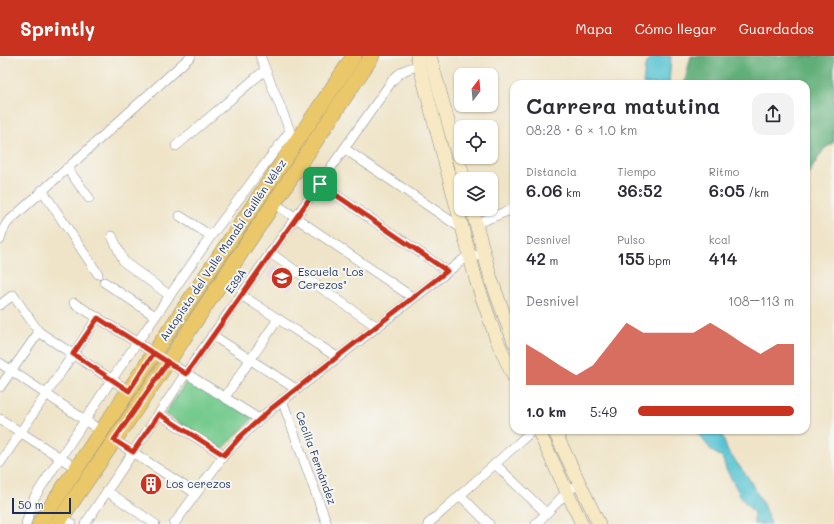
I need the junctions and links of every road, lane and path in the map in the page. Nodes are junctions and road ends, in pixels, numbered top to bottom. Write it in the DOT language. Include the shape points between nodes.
graph roads {
  1 [pos="191,56"];
  2 [pos="260,56"];
  3 [pos="354,56"];
  4 [pos="372,56"];
  5 [pos="430,56"];
  6 [pos="418,61"];
  7 [pos="265,70"];
  8 [pos="292,138"];
  9 [pos="176,146"];
  10 [pos="345,149"];
  11 [pos="67,168"];
  12 [pos="462,172"];
  13 [pos="320,184"];
  14 [pos="42,190"];
  15 [pos="89,198"];
  16 [pos="274,203"];
  17 [pos="510,210"];
  18 [pos="180,216"];
  19 [pos="473,216"];
  20 [pos="296,217"];
  21 [pos="475,224"];
  22 [pos="461,228"];
  23 [pos="112,236"];
  24 [pos="211,236"];
  25 [pos="0,240"];
  26 [pos="270,252"];
  27 [pos="469,255"];
  28 [pos="484,256"];
  29 [pos="447,271"];
  30 [pos="98,274"];
  31 [pos="104,282"];
  32 [pos="241,294"];
  33 [pos="169,295"];
  34 [pos="412,298"];
  35 [pos="498,298"];
  36 [pos="74,302"];
  37 [pos="483,303"];
  38 [pos="0,305"];
  39 [pos="155,316"];
  40 [pos="98,318"];
  41 [pos="278,319"];
  42 [pos="376,326"];
  43 [pos="510,331"];
  44 [pos="39,332"];
  45 [pos="212,335"];
  46 [pos="137,342"];
  47 [pos="154,353"];
  48 [pos="73,354"];
  49 [pos="337,357"];
  50 [pos="250,360"];
  51 [pos="168,362"];
  52 [pos="0,363"];
  53 [pos="510,368"];
  54 [pos="12,370"];
  55 [pos="186,374"];
  56 [pos="112,380"];
  57 [pos="0,387"];
  58 [pos="296,389"];
  59 [pos="129,391"];
  60 [pos="46,394"];
  61 [pos="224,398"];
  62 [pos="282,400"];
  63 [pos="159,414"];
  64 [pos="0,419"];
  65 [pos="259,419"];
  66 [pos="85,420"];
  67 [pos="102,431"];
  68 [pos="20,432"];
  69 [pos="529,434"];
  70 [pos="540,434"];
  71 [pos="556,434"];
  72 [pos="114,440"];
  73 [pos="133,452"];
  74 [pos="224,455"];
  75 [pos="60,458"];
  76 [pos="0,463"];
  77 [pos="495,464"];
  78 [pos="76,468"];
  79 [pos="579,483"];
  80 [pos="107,491"];
  81 [pos="567,492"];
  82 [pos="195,493"];
  83 [pos="460,496"];
  84 [pos="546,513"];
  85 [pos="64,522"];
  86 [pos="26,524"];
  87 [pos="39,524"];
  88 [pos="85,524"];
  89 [pos="155,524"];
  90 [pos="174,524"];
  91 [pos="327,524"];
  92 [pos="428,524"];
  93 [pos="489,524"];
  94 [pos="536,524"];
  95 [pos="582,524"];
  96 [pos="599,524"];
  1 -- 11 [label="street"];
  2 -- 7 [label="street"];
  3 -- 8 [label="main road, Autopista del Valle Manabí Guillén Vélez"];
  4 -- 16 [label="main road, Autopista del Valle Manabí Guillén Vélez / E39A"];
  5 -- 12 [label="main road"];
  6 -- 10 [label="street, E39A" via="397,75"];
  6 -- 22 [label="main road"];
  7 -- 8 [label="street"];
  7 -- 9 [label="street"];
  8 -- 24 [label="street"];
  8 -- 47 [label="main road, Autopista del Valle Manabí Guillén Vélez"];
  10 -- 13 [label="street, E39A"];
  10 -- 22 [label="street"];
  11 -- 14 [label="street"];
  11 -- 15 [label="street"];
  13 -- 20 [label="street, E39A"];
  13 -- 29 [label="street"];
  14 -- 25 [label="street" via="6,223"];
  14 -- 30 [label="street"];
  16 -- 20 [label="street"];
  16 -- 51 [label="main road, Autopista del Valle Manabí Guillén Vélez / E39A"];
  17 -- 21 [label="street"];
  18 -- 24 [label="street"];
  19 -- 21 [label="main road"];
  20 -- 26 [label="street, E39A"];
  20 -- 34 [label="street"];
  21 -- 28 [label="main road"];
  22 -- 27 [label="main road"];
  23 -- 33 [label="street" via="124,262"];
  24 -- 33 [label="street"];
  26 -- 32 [label="street, E39A"];
  26 -- 42 [label="street"];
  27 -- 28 [label="street"];
  27 -- 29 [label="street"];
  27 -- 37 [label="main road"];
  28 -- 35 [label="main road"];
  29 -- 34 [label="street"];
  31 -- 39 [label="street"];
  32 -- 41 [label="street"];
  32 -- 45 [label="street, E39A"];
  33 -- 39 [label="street"];
  34 -- 42 [label="street"];
  35 -- 37 [label="main road"];
  35 -- 43 [label="main road"];
  36 -- 40 [label="street"];
  37 -- 53 [label="main road"];
  38 -- 44 [label="street" via="12,295"];
  39 -- 46 [label="street"];
  40 -- 46 [label="street"];
  40 -- 48 [label="street"];
  41 -- 49 [label="street"];
  41 -- 50 [label="street"];
  42 -- 49 [label="street"];
  44 -- 48 [label="street"];
  44 -- 54 [label="street"];
  45 -- 50 [label="street"];
  45 -- 55 [label="street, E39A"];
  46 -- 47 [label="street"];
  46 -- 56 [label="street"];
  47 -- 51 [label="street"];
  47 -- 59 [label="main road, Autopista del Valle Manabí Guillén Vélez"];
  48 -- 56 [label="street"];
  48 -- 60 [label="street"];
  49 -- 58 [label="street"];
  50 -- 58 [label="street"];
  50 -- 61 [label="street"];
  51 -- 55 [label="street"];
  51 -- 72 [label="main road, Autopista del Valle Manabí Guillén Vélez / E39A"];
  52 -- 54 [label="street"];
  54 -- 57 [label="street"];
  54 -- 60 [label="street"];
  55 -- 61 [label="street"];
  55 -- 63 [label="street, E39A"];
  56 -- 59 [label="street"];
  56 -- 66 [label="street"];
  58 -- 62 [label="street"];
  59 -- 67 [label="main road, Autopista del Valle Manabí Guillén Vélez"];
  60 -- 66 [label="street"];
  60 -- 68 [label="street"];
  61 -- 65 [label="street"];
  62 -- 65 [label="street"];
  62 -- 91 [label="street, Cecilia Fernández"];
  63 -- 73 [label="street, E39A"];
  63 -- 74 [label="street"];
  64 -- 68 [label="street"];
  65 -- 74 [label="street"];
  66 -- 67 [label="street"];
  66 -- 75 [label="street"];
  67 -- 78 [label="main road, Autopista del Valle Manabí Guillén Vélez"];
  68 -- 75 [label="street"];
  68 -- 76 [label="street"];
  69 -- 77 [label="street"];
  70 -- 81 [label="main road"];
  71 -- 79 [label="main road"];
  72 -- 73 [label="street"];
  72 -- 85 [label="main road, Autopista del Valle Manabí Guillén Vélez / E39A"];
  73 -- 80 [label="street, E39A"];
  73 -- 82 [label="street"];
  74 -- 82 [label="street"];
  75 -- 78 [label="street"];
  75 -- 86 [label="street" via="34,498"];
  77 -- 83 [label="street"];
  77 -- 84 [label="street"];
  78 -- 87 [label="main road, Autopista del Valle Manabí Guillén Vélez"];
  79 -- 81 [label="street"];
  79 -- 96 [label="main road"];
  80 -- 88 [label="street, E39A"];
  80 -- 89 [label="street"];
  81 -- 84 [label="street"];
  81 -- 95 [label="main road"];
  82 -- 90 [label="street"];
  83 -- 92 [label="street"];
  83 -- 93 [label="street"];
  84 -- 94 [label="street"];
}
